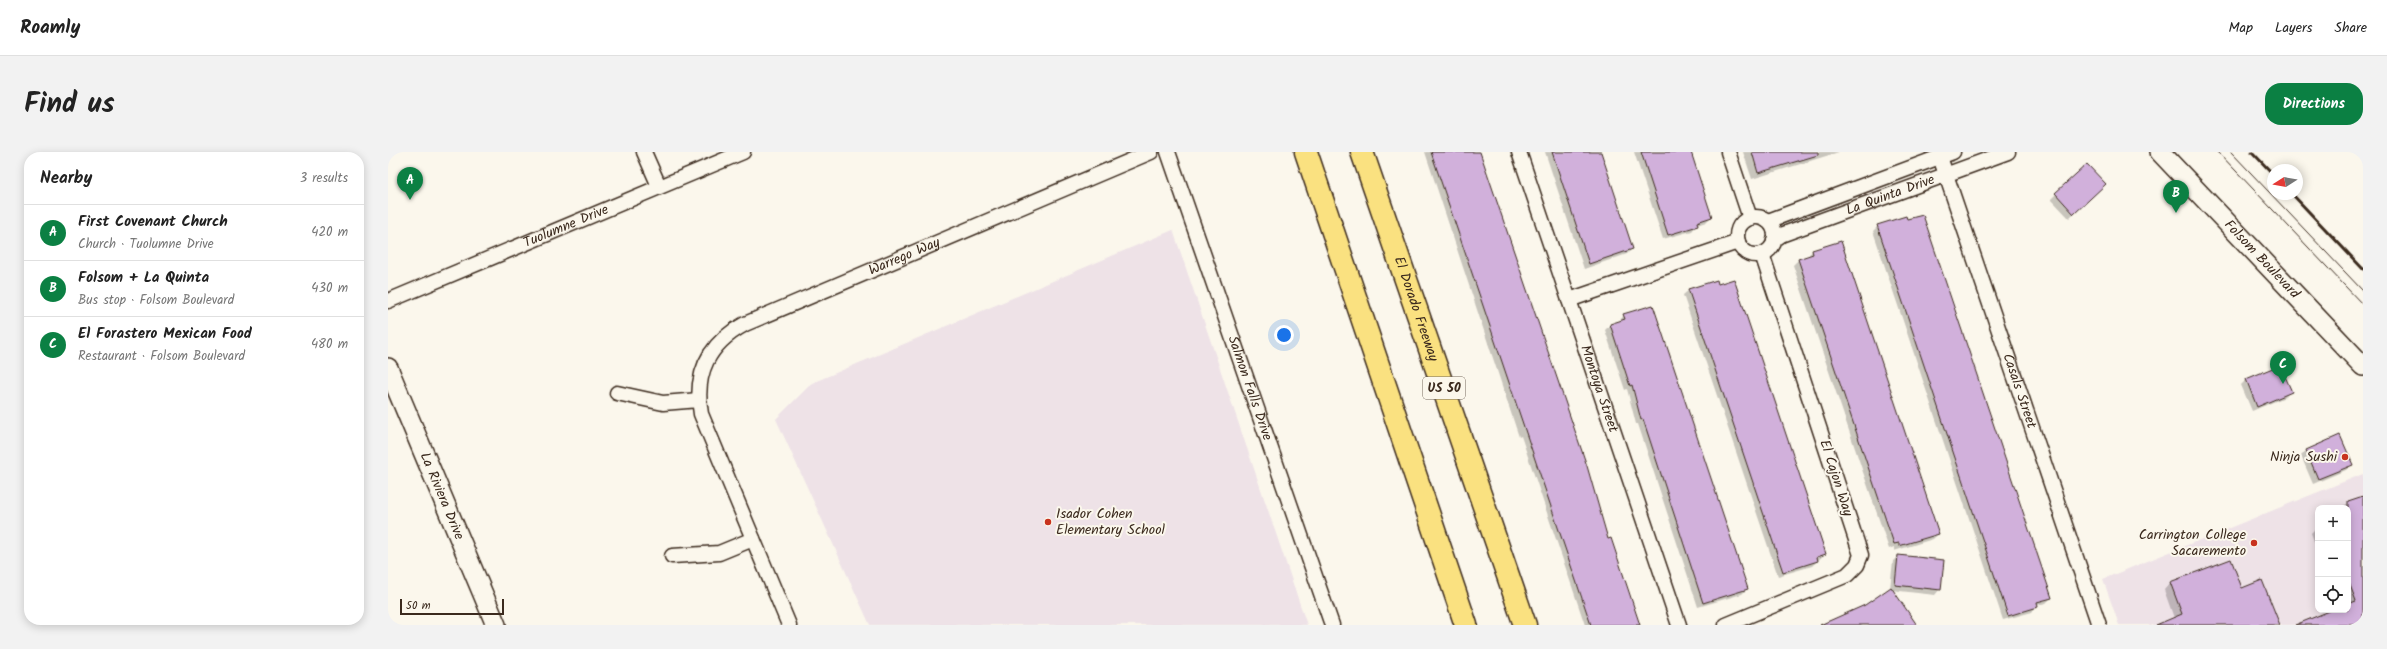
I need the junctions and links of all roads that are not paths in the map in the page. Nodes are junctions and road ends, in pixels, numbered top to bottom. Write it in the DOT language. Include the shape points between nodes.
graph roads {
  1 [pos="644,152"];
  2 [pos="743,152"];
  3 [pos="1151,152"];
  4 [pos="1168,152"];
  5 [pos="1306,152"];
  6 [pos="1362,152"];
  7 [pos="1519,152"];
  8 [pos="1728,152"];
  9 [pos="2008,152"];
  10 [pos="2160,152"];
  11 [pos="1946,154"];
  12 [pos="1946,175"];
  13 [pos="659,186"];
  14 [pos="1750,218"];
  15 [pos="1768,221"];
  16 [pos="1774,240"];
  17 [pos="1738,242"];
  18 [pos="1762,254"];
  19 [pos="1569,300"];
  20 [pos="388,301"];
  21 [pos="2363,366"];
  22 [pos="388,368"];
  23 [pos="617,393"];
  24 [pos="698,400"];
  25 [pos="753,539"];
  26 [pos="672,556"];
  27 [pos="496,625"];
  28 [pos="789,625"];
  29 [pos="1332,625"];
  30 [pos="1466,625"];
  31 [pos="1525,625"];
  32 [pos="1679,625"];
  33 [pos="1726,625"];
  34 [pos="2099,625"];
  1 -- 13 [label="street"];
  2 -- 13 [label="street, Tuolumne Drive"];
  3 -- 24 [label="street, Warrego Way" via="736,329 719,343 707,360 700,380"];
  4 -- 29 [label="street, Salmon Falls Drive"];
  5 -- 30 [label="highway"];
  6 -- 31 [label="highway, El Dorado Freeway / US 50"];
  7 -- 19 [label="street, Montoya Street"];
  8 -- 14 [label="street"];
  9 -- 12 [label="street, La Quinta Drive"];
  10 -- 21 [label="main road, Folsom Boulevard"];
  11 -- 12 [label="street, Casals Street"];
  11 -- 15 [label="street, La Quinta Drive"];
  12 -- 16 [label="street, La Quinta Drive" via="1781,235"];
  12 -- 34 [label="street, Casals Street"];
  13 -- 20 [label="street, Tuolumne Drive"];
  14 -- 15 [label="street" via="1760,217"];
  14 -- 17 [label="street" via="1739,228"];
  15 -- 16 [label="street" via="1774,231"];
  16 -- 18 [label="street" via="1771,247"];
  17 -- 18 [label="street" via="1750,254"];
  17 -- 19 [label="street"];
  18 -- 33 [label="street, El Cajon Way" via="1861,555 1857,565 1847,575"];
  19 -- 32 [label="street, Montoya Street"];
  22 -- 27 [label="main road, La Riviera Drive"];
  23 -- 24 [label="street" via="663,403"];
  24 -- 25 [label="street, Warrego Way" via="704,425"];
  25 -- 26 [label="street" via="719,553"];
  25 -- 28 [label="street, Warrego Way"];
}
